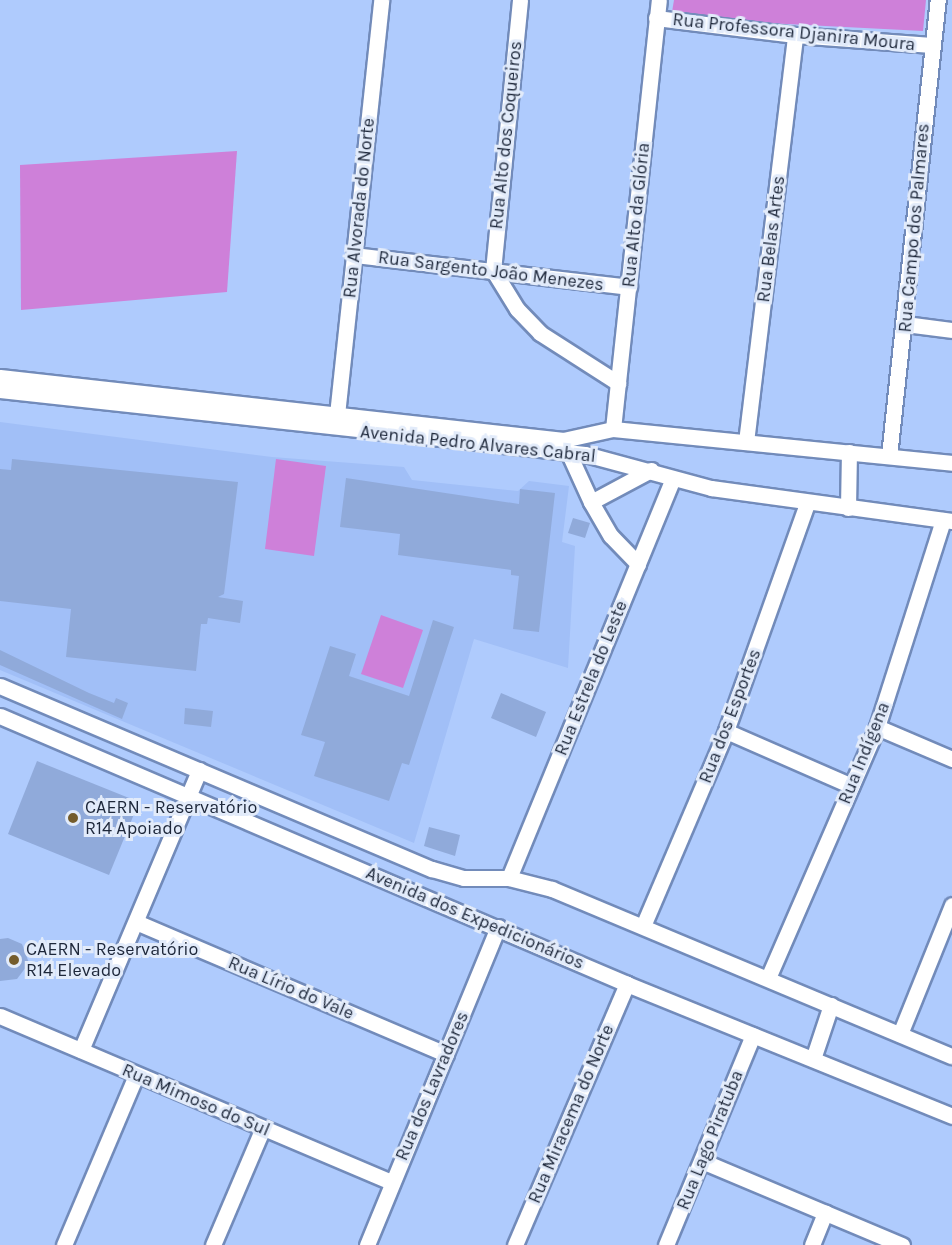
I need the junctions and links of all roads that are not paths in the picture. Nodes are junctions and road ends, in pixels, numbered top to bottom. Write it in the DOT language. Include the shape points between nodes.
graph roads {
  1 [pos="381,0"];
  2 [pos="520,0"];
  3 [pos="659,0"];
  4 [pos="938,0"];
  5 [pos="657,18"];
  6 [pos="795,35"];
  7 [pos="932,45"];
  8 [pos="354,255"];
  9 [pos="493,270"];
  10 [pos="629,287"];
  11 [pos="905,324"];
  12 [pos="952,330"];
  13 [pos="0,377"];
  14 [pos="618,383"];
  15 [pos="0,390"];
  16 [pos="336,422"];
  17 [pos="613,429"];
  18 [pos="746,442"];
  19 [pos="564,446"];
  20 [pos="849,452"];
  21 [pos="889,456"];
  22 [pos="952,463"];
  23 [pos="651,470"];
  24 [pos="673,479"];
  25 [pos="591,502"];
  26 [pos="807,503"];
  27 [pos="848,508"];
  28 [pos="948,521"];
  29 [pos="638,564"];
  30 [pos="0,686"];
  31 [pos="17,693"];
  32 [pos="3,718"];
  33 [pos="876,727"];
  34 [pos="726,731"];
  35 [pos="952,759"];
  36 [pos="199,770"];
  37 [pos="852,786"];
  38 [pos="188,795"];
  39 [pos="508,878"];
  40 [pos="952,905"];
  41 [pos="136,922"];
  42 [pos="643,926"];
  43 [pos="498,927"];
  44 [pos="768,978"];
  45 [pos="627,984"];
  46 [pos="831,1005"];
  47 [pos="0,1016"];
  48 [pos="900,1034"];
  49 [pos="753,1035"];
  50 [pos="81,1050"];
  51 [pos="446,1054"];
  52 [pos="952,1056"];
  53 [pos="813,1059"];
  54 [pos="136,1076"];
  55 [pos="952,1116"];
  56 [pos="263,1128"];
  57 [pos="702,1161"];
  58 [pos="392,1182"];
  59 [pos="825,1213"];
  60 [pos="64,1245"];
  61 [pos="213,1245"];
  62 [pos="367,1245"];
  63 [pos="515,1245"];
  64 [pos="666,1245"];
  65 [pos="812,1245"];
  66 [pos="902,1245"];
  1 -- 8 [label="street, Rua Alvorada do Norte"];
  2 -- 9 [label="street, Rua Alto dos Coqueiros"];
  3 -- 5 [label="street, Rua Alto da Glória"];
  4 -- 7 [label="street, Rua Campo dos Palmares"];
  5 -- 6 [label="street, Rua Professora Djanira Moura"];
  5 -- 10 [label="street, Rua Alto da Glória"];
  6 -- 7 [label="street, Rua Professora Djanira Moura"];
  6 -- 18 [label="street, Rua Belas Artes"];
  7 -- 11 [label="street, Rua Campo dos Palmares" via="909,249"];
  8 -- 9 [label="street, Rua Sargento João Menezes"];
  8 -- 16 [label="street, Rua Alvorada do Norte"];
  9 -- 10 [label="street, Rua Sargento João Menezes"];
  9 -- 14 [label="street" via="516,309 540,333"];
  10 -- 14 [label="street, Rua Alto da Glória"];
  11 -- 12 [label="street"];
  11 -- 21 [label="street, Rua Campo dos Palmares"];
  13 -- 16 [label="street, Avenida Pedro Alvares Cabral"];
  14 -- 17 [label="street, Rua Alto da Glória"];
  15 -- 16 [label="street, Avenida Pedro Alvares Cabral"];
  16 -- 19 [label="street, Avenida Pedro Alvares Cabral"];
  17 -- 18 [label="street, Avenida Pedro Alvares Cabral"];
  17 -- 19 [label="street, Avenida Pedro Alvares Cabral"];
  18 -- 20 [label="street, Avenida Pedro Alvares Cabral"];
  19 -- 23 [label="street, Avenida Pedro Alvares Cabral"];
  19 -- 25 [label="street"];
  20 -- 21 [label="street, Avenida Pedro Alvares Cabral"];
  20 -- 27 [label="street"];
  21 -- 22 [label="street, Avenida Pedro Alvares Cabral"];
  23 -- 24 [label="street, Avenida Pedro Alvares Cabral"];
  23 -- 25 [label="street"];
  24 -- 26 [label="street, Avenida Pedro Alvares Cabral"];
  24 -- 29 [label="street, Rua Estrela do Leste"];
  25 -- 29 [label="street" via="611,536"];
  26 -- 27 [label="street, Avenida Pedro Alvares Cabral"];
  26 -- 34 [label="street, Rua dos Esportes"];
  27 -- 28 [label="street, Avenida Pedro Alvares Cabral"];
  28 -- 33 [label="street, Rua Indígena"];
  29 -- 39 [label="street, Rua Estrela do Leste"];
  30 -- 31 [label="street, Avenida dos Expedicionários"];
  31 -- 32 [label="street"];
  31 -- 36 [label="street, Avenida dos Expedicionários"];
  32 -- 38 [label="street, Avenida dos Expedicionários"];
  33 -- 35 [label="street"];
  33 -- 37 [label="street, Rua Indígena"];
  34 -- 37 [label="street"];
  34 -- 42 [label="street, Rua dos Esportes"];
  36 -- 38 [label="street"];
  36 -- 39 [label="street, Avenida dos Expedicionários" via="440,872 464,878"];
  37 -- 44 [label="street, Rua Indígena"];
  38 -- 41 [label="street"];
  38 -- 43 [label="street, Avenida dos Expedicionários"];
  39 -- 42 [label="street, Avenida dos Expedicionários" via="552,889"];
  40 -- 48 [label="street"];
  41 -- 50 [label="street"];
  41 -- 51 [label="street, Rua Lírio do Vale"];
  42 -- 44 [label="street, Avenida dos Expedicionários"];
  43 -- 45 [label="street, Avenida dos Expedicionários"];
  43 -- 51 [label="street, Rua dos Lavradores"];
  44 -- 46 [label="street, Avenida dos Expedicionários"];
  45 -- 49 [label="street, Avenida dos Expedicionários"];
  45 -- 63 [label="street, Rua Miracema do Norte"];
  46 -- 48 [label="street, Avenida dos Expedicionários"];
  46 -- 53 [label="street"];
  47 -- 50 [label="street, Rua Mimoso do Sul"];
  48 -- 52 [label="street, Avenida dos Expedicionários"];
  49 -- 53 [label="street, Avenida dos Expedicionários"];
  49 -- 57 [label="street, Rua Lago Piratuba"];
  50 -- 54 [label="street, Rua Mimoso do Sul"];
  51 -- 58 [label="street, Rua dos Lavradores"];
  53 -- 55 [label="street, Avenida dos Expedicionários"];
  54 -- 56 [label="street, Rua Mimoso do Sul"];
  54 -- 60 [label="street"];
  56 -- 58 [label="street, Rua Mimoso do Sul"];
  56 -- 61 [label="street"];
  57 -- 59 [label="street"];
  57 -- 64 [label="street, Rua Lago Piratuba"];
  58 -- 62 [label="street, Rua dos Lavradores"];
  59 -- 65 [label="street"];
  59 -- 66 [label="street"];
}
